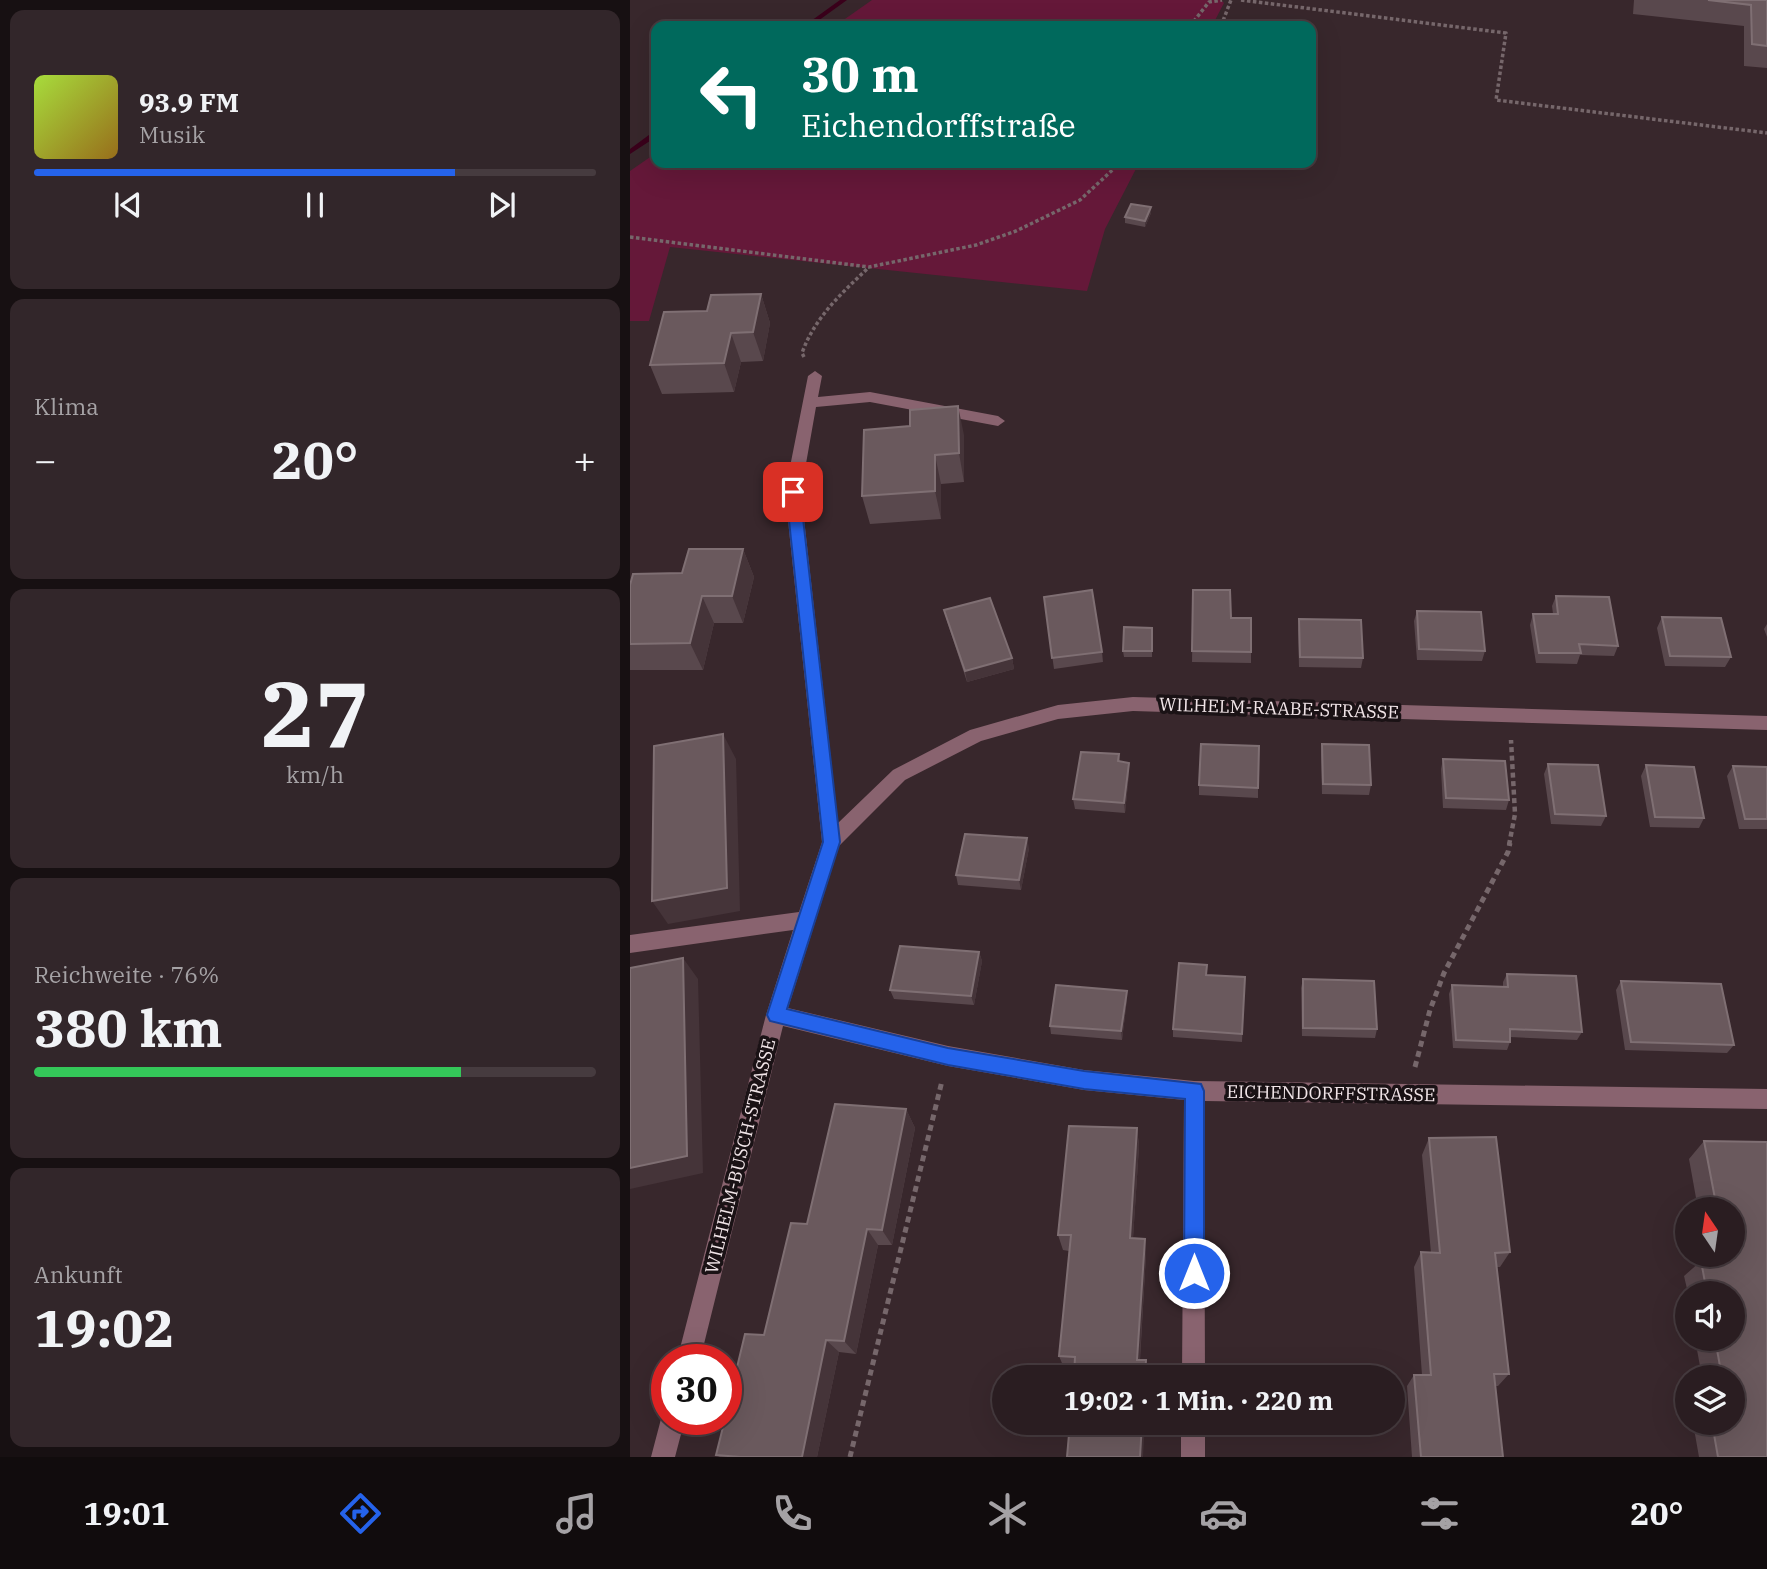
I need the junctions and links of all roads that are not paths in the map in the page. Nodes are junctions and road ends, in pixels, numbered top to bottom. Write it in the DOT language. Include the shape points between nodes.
graph roads {
  1 [pos="816,376"];
  2 [pos="810,403"];
  3 [pos="998,421"];
  4 [pos="1767,723"];
  5 [pos="831,842"];
  6 [pos="806,920"];
  7 [pos="630,944"];
  8 [pos="776,1015"];
  9 [pos="1194,1091"];
  10 [pos="1767,1099"];
  11 [pos="692,1344"];
  12 [pos="1194,1365"];
  13 [pos="669,1435"];
  14 [pos="1193,1435"];
  15 [pos="663,1457"];
  16 [pos="1193,1457"];
  1 -- 2 [label="street, WILHELM-BUSCH-STRASSE"];
  2 -- 3 [label="street" via="870,397"];
  2 -- 5 [label="street, WILHELM-BUSCH-STRASSE" via="793,492"];
  4 -- 5 [label="street, WILHELM-RAABE-STRASSE" via="1133,704 1058,712 976,735 899,775"];
  5 -- 6 [label="street, WILHELM-BUSCH-STRASSE"];
  6 -- 7 [label="street"];
  6 -- 8 [label="street, WILHELM-BUSCH-STRASSE"];
  8 -- 9 [label="street, EICHENDORFFSTRASSE" via="948,1056 1084,1080"];
  8 -- 11 [label="street, WILHELM-BUSCH-STRASSE"];
  9 -- 10 [label="street, EICHENDORFFSTRASSE"];
  9 -- 12 [label="street"];
  13 -- 15 [label="street"];
  14 -- 16 [label="street"];
}
